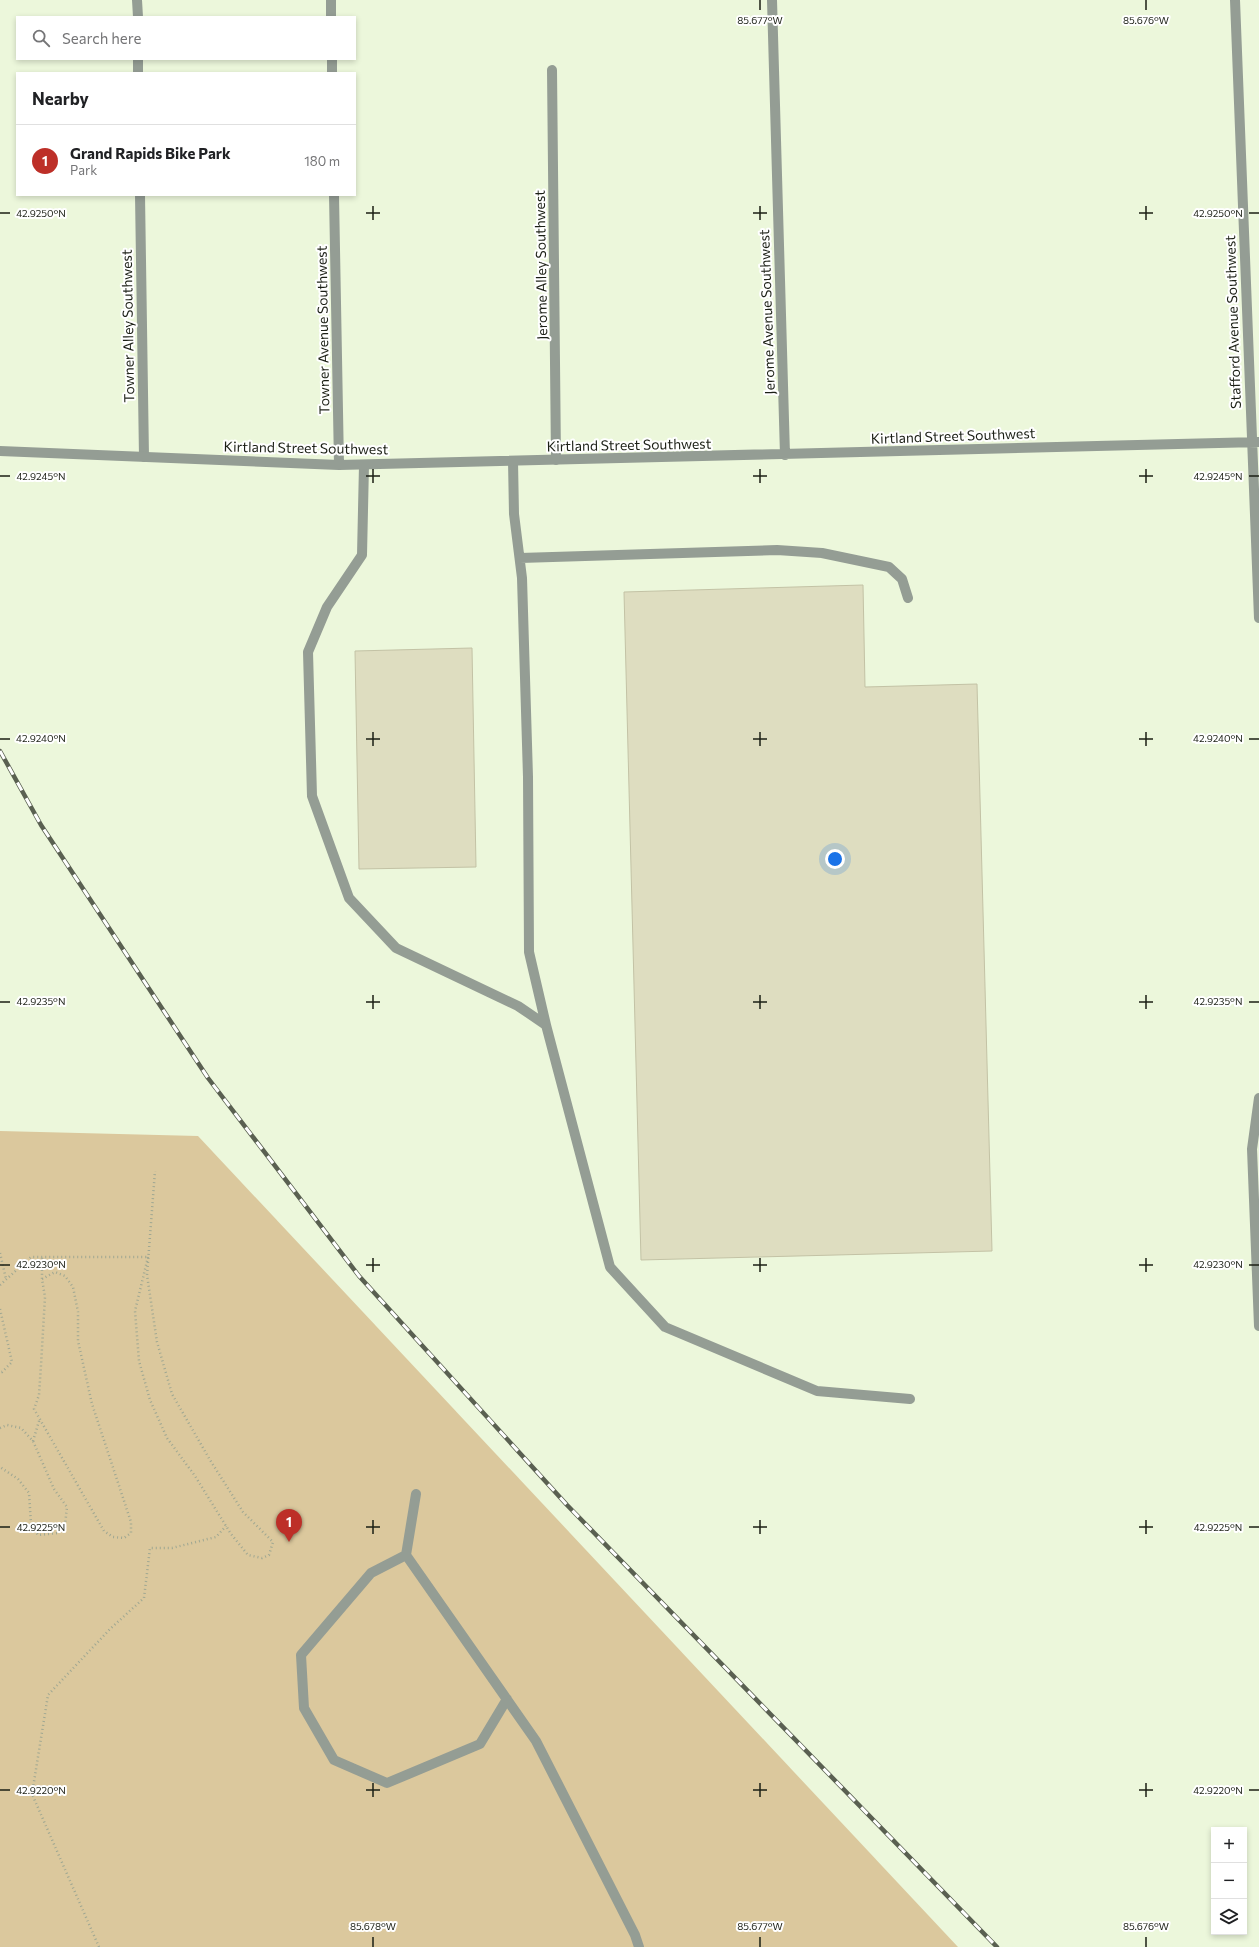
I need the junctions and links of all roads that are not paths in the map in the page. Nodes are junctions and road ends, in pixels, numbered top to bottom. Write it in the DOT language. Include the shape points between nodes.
graph roads {
  1 [pos="137,0"];
  2 [pos="331,0"];
  3 [pos="772,0"];
  4 [pos="1235,0"];
  5 [pos="138,16"];
  6 [pos="331,16"];
  7 [pos="138,60"];
  8 [pos="332,60"];
  9 [pos="552,70"];
  10 [pos="138,72"];
  11 [pos="332,72"];
  12 [pos="140,196"];
  13 [pos="334,196"];
  14 [pos="1255,442"];
  15 [pos="0,451"];
  16 [pos="785,455"];
  17 [pos="144,457"];
  18 [pos="556,460"];
  19 [pos="514,461"];
  20 [pos="364,464"];
  21 [pos="339,465"];
  22 [pos="520,558"];
  23 [pos="908,598"];
  24 [pos="1259,618"];
  25 [pos="546,1025"];
  26 [pos="1259,1098"];
  27 [pos="1259,1326"];
  28 [pos="910,1399"];
  29 [pos="416,1494"];
  30 [pos="406,1555"];
  31 [pos="507,1699"];
  32 [pos="638,1947"];
  1 -- 5 [label="street"];
  2 -- 6 [label="street"];
  3 -- 16 [label="street, Jerome Avenue Southwest"];
  4 -- 14 [label="street, Stafford Avenue Southwest"];
  7 -- 10 [label="street"];
  8 -- 11 [label="street"];
  9 -- 18 [label="street, Jerome Alley Southwest"];
  12 -- 17 [label="street, Towner Alley Southwest"];
  13 -- 21 [label="street, Towner Avenue Southwest"];
  14 -- 16 [label="street, Kirtland Street Southwest"];
  14 -- 24 [label="street, Stafford Avenue Southwest"];
  15 -- 17 [label="street, Kirtland Street Southwest"];
  16 -- 18 [label="street, Kirtland Street Southwest"];
  17 -- 21 [label="street, Kirtland Street Southwest"];
  18 -- 19 [label="street, Kirtland Street Southwest"];
  19 -- 20 [label="street, Kirtland Street Southwest"];
  19 -- 22 [label="street" via="514,514"];
  20 -- 21 [label="street, Kirtland Street Southwest"];
  20 -- 25 [label="street" via="362,555 327,608 308,652 312,796 349,898 396,948 518,1006"];
  22 -- 23 [label="street" via="777,550 822,553 889,567 902,579"];
  22 -- 25 [label="street" via="528,777 529,952"];
  25 -- 28 [label="street" via="610,1267 664,1327 817,1391"];
  26 -- 27 [label="street" via="1252,1150"];
  29 -- 30 [label="street"];
  30 -- 31 [label="street"];
  30 -- 31 [label="street" via="371,1573 301,1655 304,1708 334,1760 387,1783 480,1744"];
  31 -- 32 [label="street" via="536,1741 635,1935"];
}
